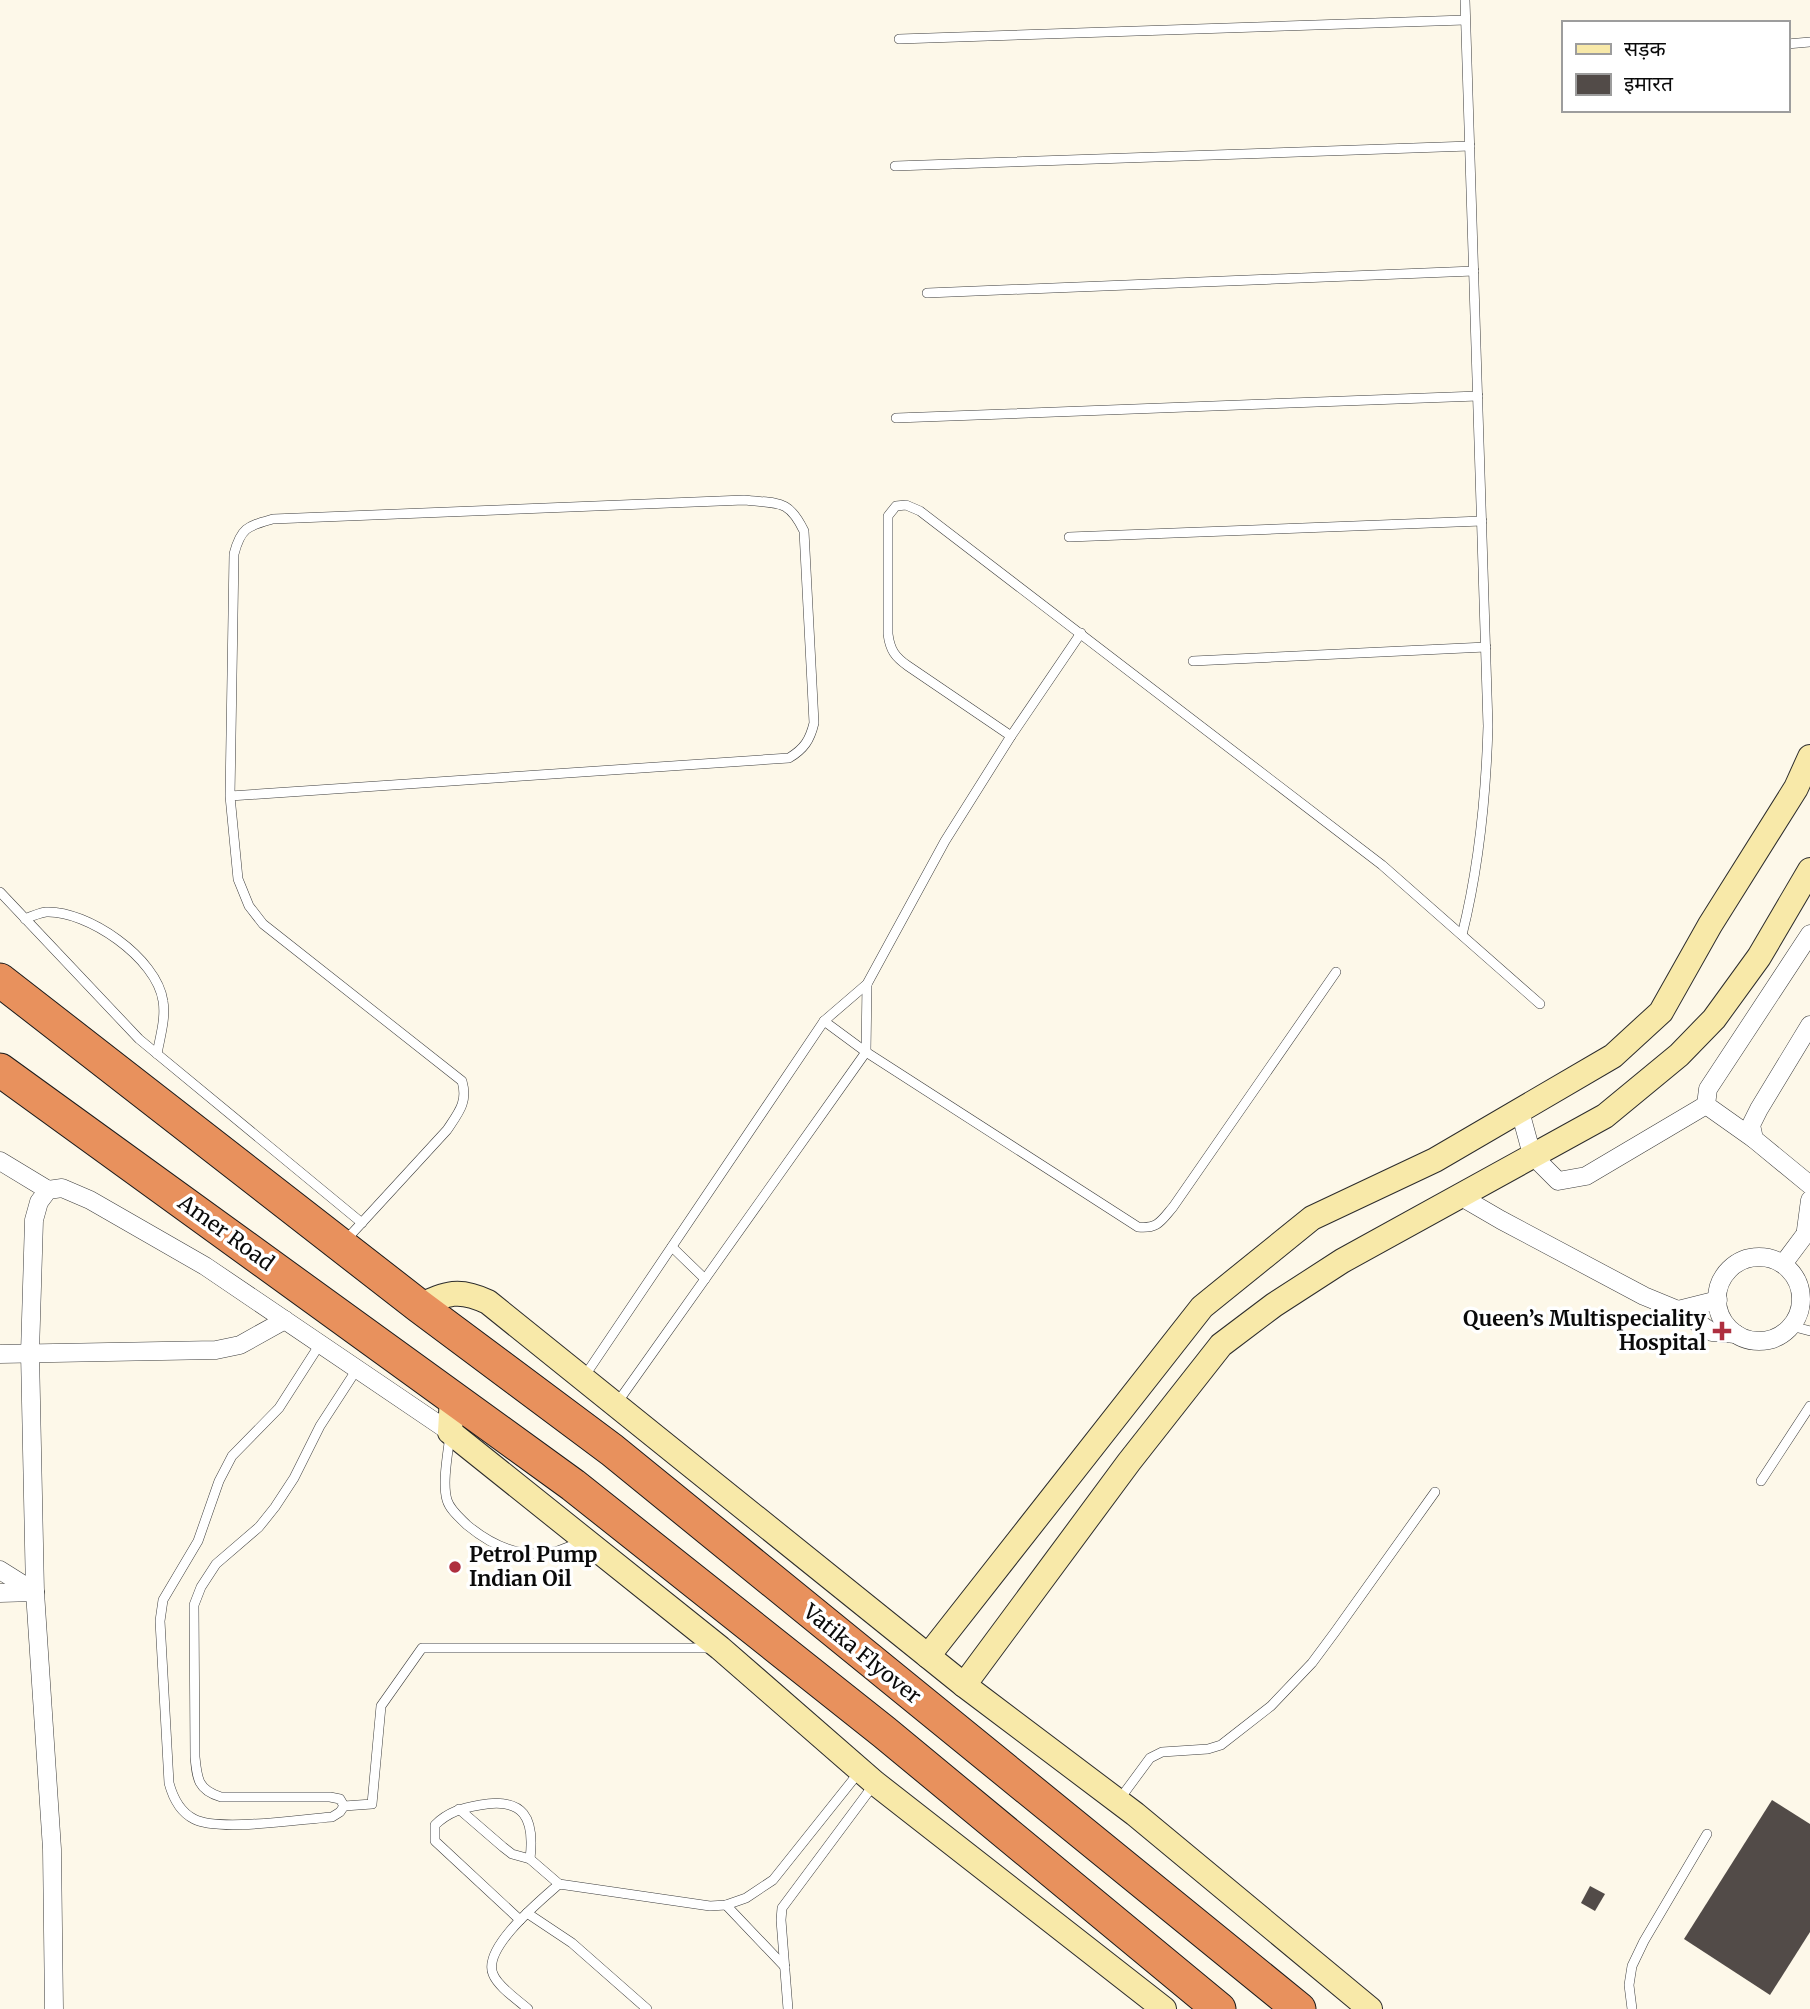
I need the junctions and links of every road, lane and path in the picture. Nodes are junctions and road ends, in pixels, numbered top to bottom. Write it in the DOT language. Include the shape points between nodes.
graph roads {
  1 [pos="1465,0"];
  2 [pos="1465,20"];
  3 [pos="899,39"];
  4 [pos="1810,42"];
  5 [pos="1789,44"];
  6 [pos="1470,146"];
  7 [pos="895,166"];
  8 [pos="1474,271"];
  9 [pos="927,293"];
  10 [pos="1479,396"];
  11 [pos="896,418"];
  12 [pos="1482,521"];
  13 [pos="1069,537"];
  14 [pos="1081,633"];
  15 [pos="1486,647"];
  16 [pos="1193,661"];
  17 [pos="1011,736"];
  18 [pos="1810,757"];
  19 [pos="230,796"];
  20 [pos="1810,870"];
  21 [pos="0,891"];
  22 [pos="25,919"];
  23 [pos="1810,934"];
  24 [pos="1462,935"];
  25 [pos="1336,972"];
  26 [pos="0,980"];
  27 [pos="867,984"];
  28 [pos="1540,1004"];
  29 [pos="824,1021"];
  30 [pos="1810,1024"];
  31 [pos="866,1052"];
  32 [pos="157,1054"];
  33 [pos="0,1070"];
  34 [pos="1706,1105"];
  35 [pos="1520,1111"];
  36 [pos="1754,1139"];
  37 [pos="1532,1155"];
  38 [pos="0,1161"];
  39 [pos="1810,1185"];
  40 [pos="48,1190"];
  41 [pos="1458,1195"];
  42 [pos="1810,1200"];
  43 [pos="1809,1230"];
  44 [pos="352,1234"];
  45 [pos="672,1247"];
  46 [pos="1783,1264"];
  47 [pos="705,1279"];
  48 [pos="1718,1300"];
  49 [pos="419,1306"];
  50 [pos="1678,1310"];
  51 [pos="285,1320"];
  52 [pos="1791,1326"];
  53 [pos="1810,1331"];
  54 [pos="1736,1334"];
  55 [pos="320,1344"];
  56 [pos="30,1353"];
  57 [pos="0,1354"];
  58 [pos="357,1369"];
  59 [pos="583,1379"];
  60 [pos="452,1397"];
  61 [pos="615,1406"];
  62 [pos="1810,1406"];
  63 [pos="450,1432"];
  64 [pos="1761,1480"];
  65 [pos="1435,1492"];
  66 [pos="584,1539"];
  67 [pos="0,1570"];
  68 [pos="35,1592"];
  69 [pos="0,1593"];
  70 [pos="720,1648"];
  71 [pos="928,1656"];
  72 [pos="964,1685"];
  73 [pos="868,1776"];
  74 [pos="1118,1801"];
  75 [pos="344,1806"];
  76 [pos="459,1809"];
  77 [pos="1707,1834"];
  78 [pos="530,1859"];
  79 [pos="559,1884"];
  80 [pos="726,1905"];
  81 [pos="527,1913"];
  82 [pos="520,1920"];
  83 [pos="785,1967"];
  84 [pos="54,2009"];
  85 [pos="528,2009"];
  86 [pos="647,2009"];
  87 [pos="788,2009"];
  88 [pos="1164,2009"];
  89 [pos="1219,2009"];
  90 [pos="1299,2009"];
  91 [pos="1370,2009"];
  92 [pos="1632,2009"];
  1 -- 2 [label="lane"];
  2 -- 3 [label="lane"];
  2 -- 6 [label="lane"];
  4 -- 5 [label="lane"];
  6 -- 7 [label="lane"];
  6 -- 8 [label="lane"];
  8 -- 9 [label="lane"];
  8 -- 10 [label="lane"];
  10 -- 11 [label="lane"];
  10 -- 12 [label="lane"];
  12 -- 13 [label="lane"];
  12 -- 15 [label="lane"];
  14 -- 17 [label="lane"];
  14 -- 17 [label="lane" via="920,512 896,506 888,516 890,648 908,666"];
  14 -- 24 [label="lane" via="1382,865"];
  15 -- 16 [label="lane"];
  15 -- 24 [label="lane" via="1487,765"];
  17 -- 27 [label="lane" via="945,841"];
  18 -- 35 [label="street" via="1796,788 1661,1012 1613,1056"];
  19 -- 19 [label="lane" via="234,554 238,537 249,526 273,519 744,500 787,505 804,531 814,723 811,738 789,758"];
  19 -- 44 [label="lane" via="238,880 249,906 263,923 462,1081 466,1094 447,1129"];
  20 -- 37 [label="street" via="1759,957 1714,1019 1679,1055 1605,1116"];
  21 -- 22 [label="lane"];
  22 -- 32 [label="lane"];
  22 -- 32 [label="lane" via="44,912 84,921 104,928 135,955 163,998"];
  23 -- 34 [label="street" via="1708,1089"];
  24 -- 28 [label="lane"];
  25 -- 31 [label="lane" via="1173,1207 1150,1228 1138,1227"];
  26 -- 44 [label="highway, Vatika Flyover"];
  27 -- 29 [label="lane"];
  27 -- 31 [label="lane"];
  29 -- 31 [label="lane"];
  29 -- 45 [label="lane"];
  30 -- 36 [label="street" via="1759,1109 1752,1125"];
  31 -- 47 [label="lane"];
  32 -- 44 [label="lane"];
  33 -- 60 [label="highway, Amer Road"];
  34 -- 36 [label="street"];
  34 -- 37 [label="street" via="1587,1175 1558,1181"];
  35 -- 37 [label="street"];
  35 -- 71 [label="street" via="1435,1160 1312,1218 1202,1307"];
  36 -- 39 [label="street"];
  37 -- 41 [label="street"];
  38 -- 40 [label="street"];
  40 -- 51 [label="street" via="62,1188 90,1200 205,1266"];
  40 -- 56 [label="street" via="34,1220"];
  41 -- 50 [label="street" via="1632,1290"];
  41 -- 72 [label="street" via="1342,1261 1221,1345"];
  42 -- 43 [label="street"];
  43 -- 46 [label="street"];
  44 -- 49 [label="highway, Vatika Flyover"];
  45 -- 47 [label="lane"];
  45 -- 59 [label="lane"];
  46 -- 48 [label="street" via="1764,1258 1744,1260 1722,1280"];
  46 -- 52 [label="street" via="1800,1289 1800,1308"];
  47 -- 61 [label="lane"];
  48 -- 50 [label="street"];
  48 -- 54 [label="street" via="1723,1319"];
  49 -- 59 [label="street" via="440,1296 471,1293 488,1301"];
  49 -- 90 [label="highway, Vatika Flyover" via="612,1450"];
  50 -- 54 [label="street" via="1712,1332"];
  51 -- 55 [label="street"];
  51 -- 56 [label="street" via="240,1345 216,1350"];
  52 -- 53 [label="lane"];
  52 -- 54 [label="street" via="1765,1340"];
  55 -- 58 [label="street"];
  55 -- 75 [label="lane" via="279,1408 232,1456 198,1541 163,1600 164,1706 169,1783 173,1798 192,1818 230,1824 332,1817"];
  56 -- 57 [label="street"];
  56 -- 68 [label="street"];
  58 -- 63 [label="street"];
  58 -- 75 [label="lane" via="275,1507 209,1573 194,1605 195,1757 201,1785 221,1797 330,1797 340,1799"];
  59 -- 61 [label="street"];
  60 -- 63 [label="street"];
  60 -- 89 [label="highway" via="573,1485 863,1715"];
  61 -- 71 [label="street"];
  62 -- 64 [label="lane"];
  63 -- 66 [label="street"];
  63 -- 66 [label="lane" via="447,1500 456,1516 485,1539 529,1555 568,1548"];
  65 -- 74 [label="lane" via="1312,1663 1271,1706 1222,1745 1162,1752 1150,1758"];
  66 -- 70 [label="street"];
  67 -- 68 [label="street"];
  68 -- 69 [label="street"];
  68 -- 84 [label="street" via="52,1849"];
  70 -- 73 [label="street"];
  70 -- 75 [label="lane" via="422,1648 381,1706 372,1804"];
  71 -- 72 [label="street"];
  72 -- 74 [label="street"];
  73 -- 80 [label="lane" via="773,1880"];
  73 -- 83 [label="lane" via="782,1909"];
  73 -- 88 [label="street"];
  74 -- 91 [label="street"];
  76 -- 78 [label="lane" via="512,1854"];
  76 -- 78 [label="lane" via="504,1803 521,1810 531,1827"];
  76 -- 82 [label="lane" via="435,1825 435,1841"];
  77 -- 92 [label="lane" via="1632,1966"];
  78 -- 79 [label="lane"];
  79 -- 80 [label="lane"];
  79 -- 81 [label="lane"];
  80 -- 83 [label="lane"];
  81 -- 82 [label="lane"];
  81 -- 86 [label="lane" via="572,1943"];
  82 -- 85 [label="lane" via="490,1965 494,1978"];
  83 -- 87 [label="lane"];
}
